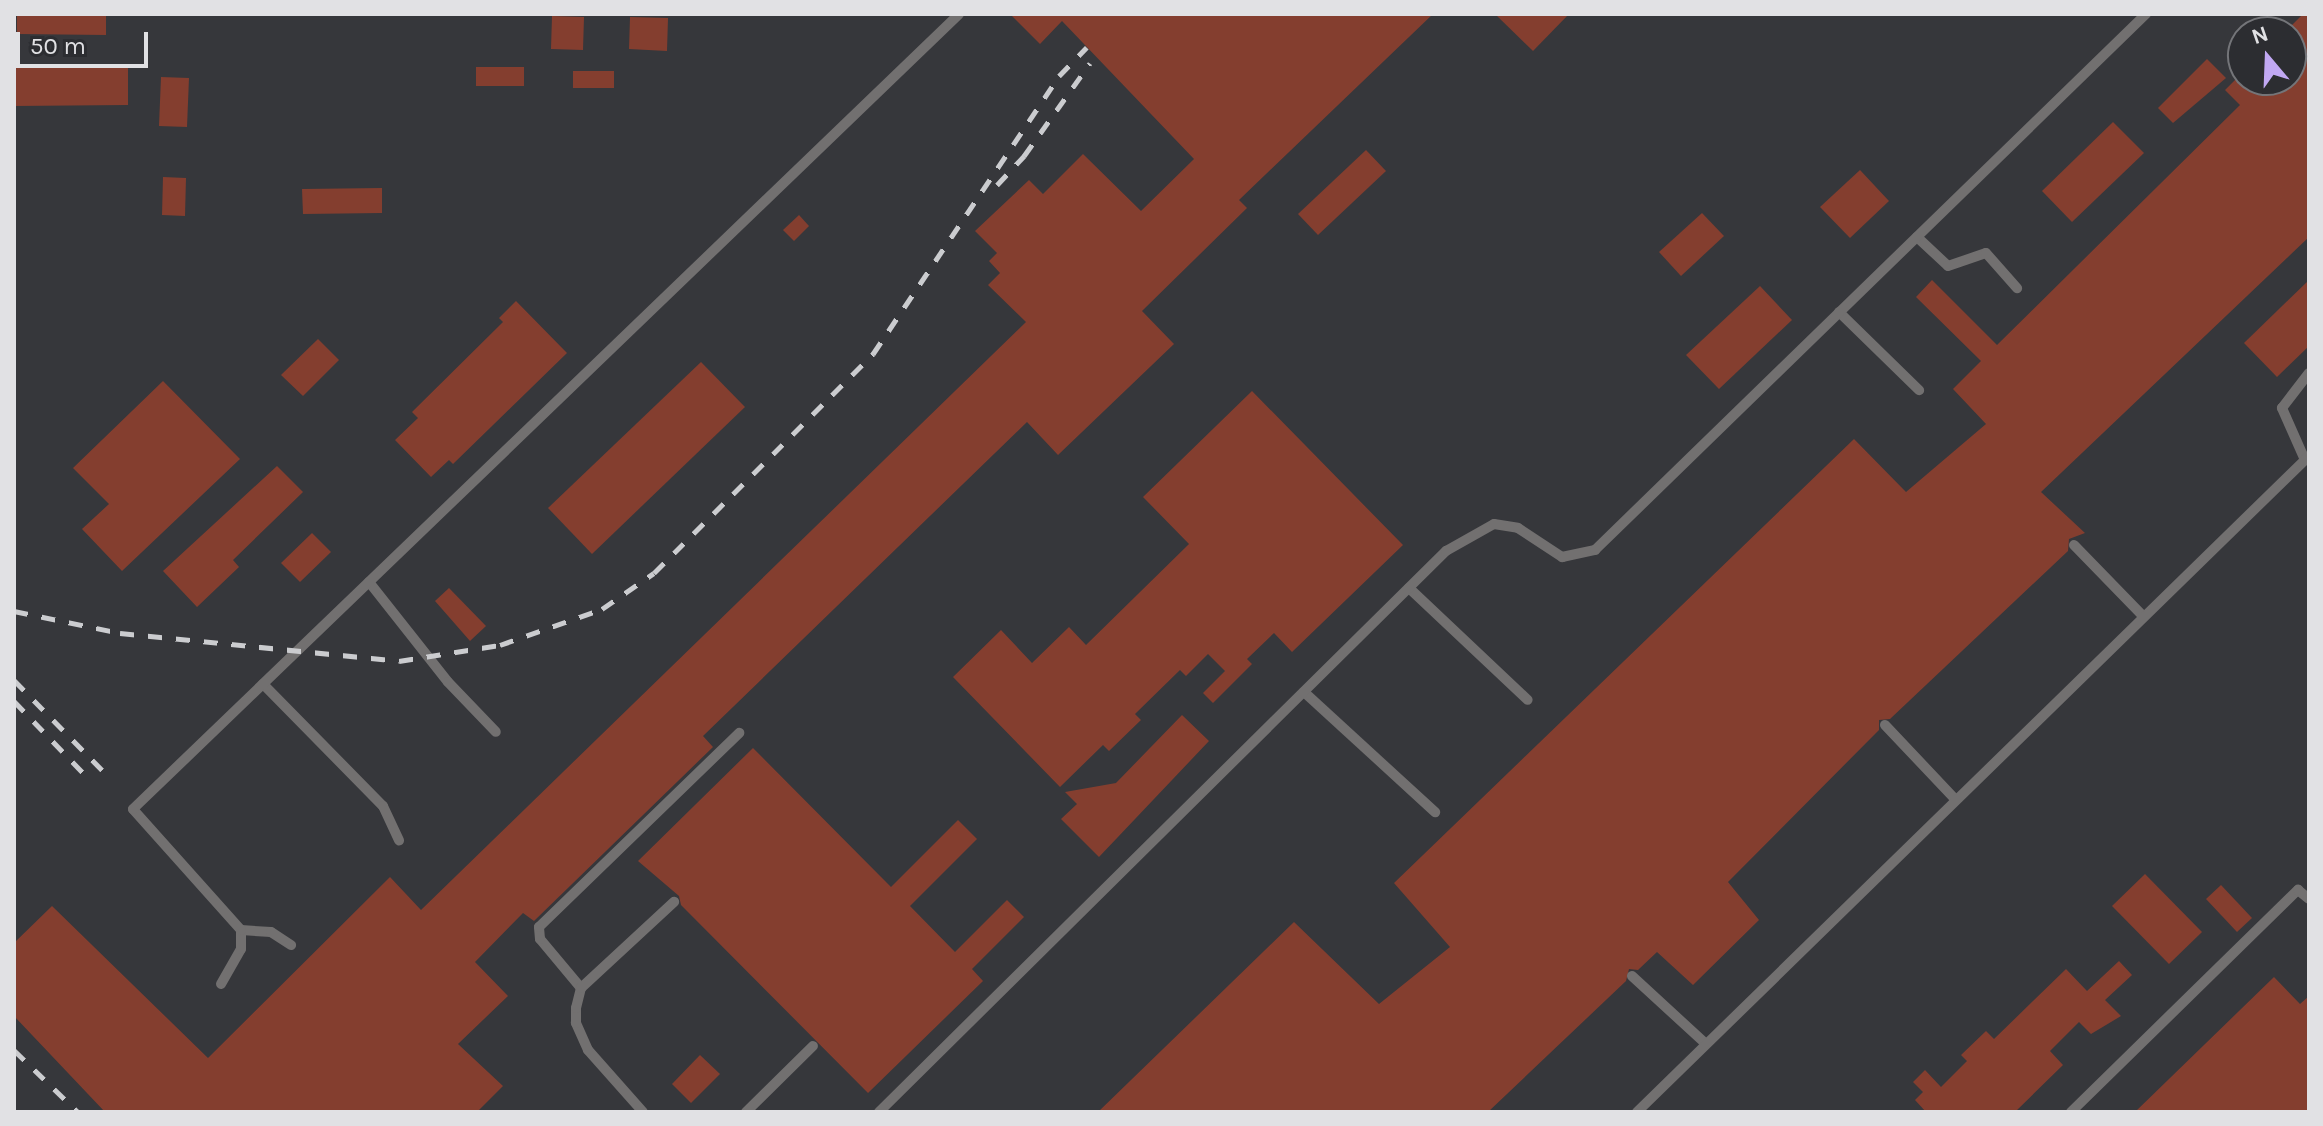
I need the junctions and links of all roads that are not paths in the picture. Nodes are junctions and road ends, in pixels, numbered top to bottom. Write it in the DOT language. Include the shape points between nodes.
graph roads {
  1 [pos="959,14"];
  2 [pos="2146,14"];
  3 [pos="1917,237"];
  4 [pos="2017,288"];
  5 [pos="1839,312"];
  6 [pos="2309,373"];
  7 [pos="1919,390"];
  8 [pos="2307,458"];
  9 [pos="2074,545"];
  10 [pos="369,582"];
  11 [pos="1409,588"];
  12 [pos="2144,617"];
  13 [pos="263,684"];
  14 [pos="1304,692"];
  15 [pos="1528,700"];
  16 [pos="1885,725"];
  17 [pos="496,732"];
  18 [pos="739,733"];
  19 [pos="1956,800"];
  20 [pos="1435,812"];
  21 [pos="399,840"];
  22 [pos="2309,899"];
  23 [pos="674,902"];
  24 [pos="241,930"];
  25 [pos="291,945"];
  26 [pos="1632,976"];
  27 [pos="221,984"];
  28 [pos="581,988"];
  29 [pos="1706,1044"];
  30 [pos="813,1046"];
  31 [pos="643,1112"];
  32 [pos="746,1112"];
  33 [pos="879,1112"];
  34 [pos="1637,1112"];
  35 [pos="2071,1112"];
  1 -- 10 [label="lane"];
  2 -- 3 [label="lane"];
  3 -- 4 [label="lane" via="1948,266 1986,253"];
  3 -- 5 [label="lane"];
  5 -- 7 [label="lane"];
  5 -- 11 [label="lane" via="1595,550 1562,557 1518,528 1494,524 1446,551"];
  6 -- 8 [label="lane" via="2282,408"];
  8 -- 12 [label="lane"];
  9 -- 12 [label="lane"];
  10 -- 13 [label="lane"];
  10 -- 17 [label="lane" via="448,682"];
  11 -- 14 [label="lane"];
  11 -- 15 [label="lane"];
  12 -- 19 [label="lane"];
  13 -- 21 [label="lane" via="383,806"];
  13 -- 24 [label="lane" via="133,809"];
  14 -- 20 [label="lane"];
  14 -- 33 [label="lane"];
  16 -- 19 [label="lane"];
  18 -- 28 [label="lane" via="539,927 540,939"];
  19 -- 29 [label="lane"];
  22 -- 35 [label="lane" via="2298,890"];
  23 -- 28 [label="lane"];
  24 -- 25 [label="lane" via="271,932"];
  24 -- 27 [label="lane" via="241,949"];
  26 -- 29 [label="lane"];
  28 -- 31 [label="lane" via="576,1008 580,1036"];
  29 -- 34 [label="lane"];
  30 -- 32 [label="lane"];
}
